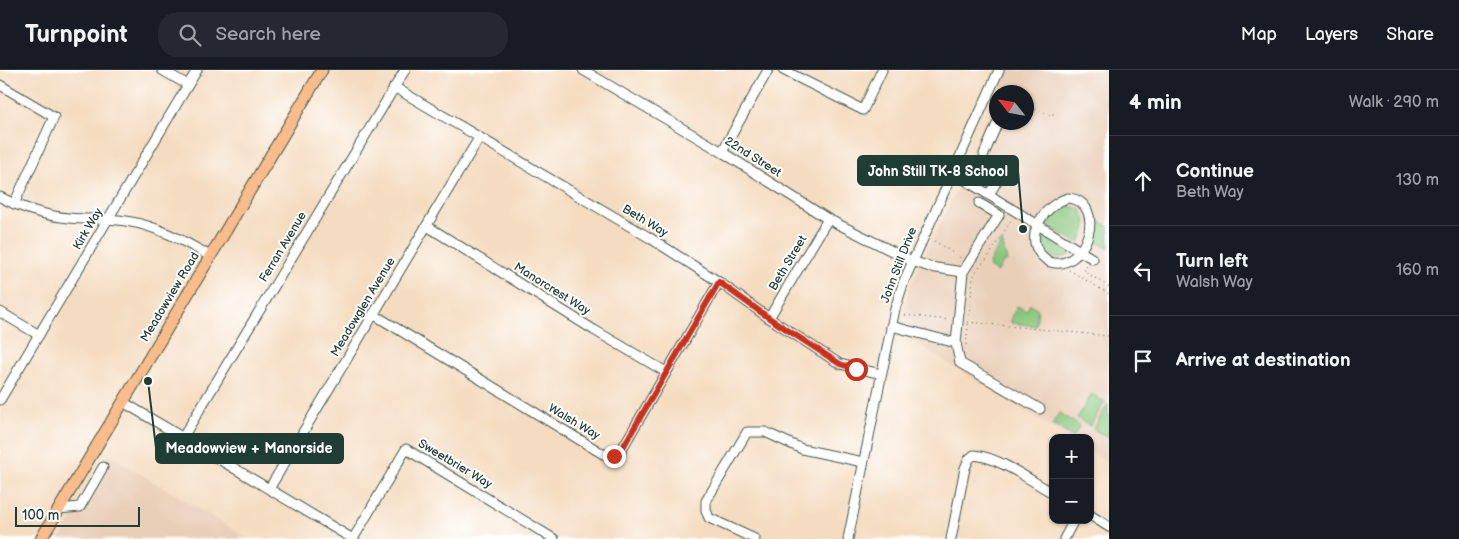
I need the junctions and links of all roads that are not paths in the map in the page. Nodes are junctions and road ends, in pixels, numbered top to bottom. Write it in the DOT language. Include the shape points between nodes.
graph roads {
  1 [pos="162,70"];
  2 [pos="197,70"];
  3 [pos="322,70"];
  4 [pos="404,70"];
  5 [pos="583,70"];
  6 [pos="768,70"];
  7 [pos="783,70"];
  8 [pos="882,70"];
  9 [pos="998,70"];
  10 [pos="0,85"];
  11 [pos="188,85"];
  12 [pos="394,87"];
  13 [pos="994,130"];
  14 [pos="479,138"];
  15 [pos="722,152"];
  16 [pos="984,154"];
  17 [pos="1007,163"];
  18 [pos="952,172"];
  19 [pos="989,196"];
  20 [pos="0,197"];
  21 [pos="979,203"];
  22 [pos="14,204"];
  23 [pos="108,219"];
  24 [pos="828,219"];
  25 [pos="1038,224"];
  26 [pos="427,226"];
  27 [pos="1081,251"];
  28 [pos="210,256"];
  29 [pos="1093,259"];
  30 [pos="912,261"];
  31 [pos="963,272"];
  32 [pos="719,282"];
  33 [pos="0,312"];
  34 [pos="374,314"];
  35 [pos="769,318"];
  36 [pos="891,326"];
  37 [pos="39,335"];
  38 [pos="956,343"];
  39 [pos="666,372"];
  40 [pos="881,374"];
  41 [pos="0,400"];
  42 [pos="123,402"];
  43 [pos="1040,409"];
  44 [pos="183,437"];
  45 [pos="863,462"];
  46 [pos="103,467"];
  47 [pos="269,489"];
  48 [pos="1049,491"];
  49 [pos="59,510"];
  50 [pos="1094,518"];
  51 [pos="1072,524"];
  52 [pos="1109,527"];
  53 [pos="41,539"];
  54 [pos="353,539"];
  55 [pos="554,539"];
  56 [pos="755,539"];
  57 [pos="848,539"];
  58 [pos="951,539"];
  59 [pos="1064,539"];
  1 -- 11 [label="street"];
  2 -- 11 [label="street, Kirk Way"];
  3 -- 28 [label="main road, Meadowview Road"];
  4 -- 12 [label="street, Ferran Avenue"];
  5 -- 15 [label="street, 22nd Street"];
  6 -- 15 [label="street"];
  7 -- 8 [label="street" via="863,110"];
  9 -- 18 [label="street, John Still Drive"];
  10 -- 22 [label="street" via="54,117"];
  11 -- 23 [label="street, Kirk Way"];
  12 -- 14 [label="street, Beth Way"];
  12 -- 44 [label="street, Ferran Avenue"];
  13 -- 16 [label="street"];
  14 -- 26 [label="street, Meadowglen Avenue"];
  14 -- 32 [label="street, Beth Way"];
  15 -- 24 [label="street, 22nd Street"];
  17 -- 19 [label="street"];
  18 -- 19 [label="street"];
  18 -- 30 [label="street, John Still Drive"];
  19 -- 25 [label="street"];
  20 -- 22 [label="street"];
  21 -- 31 [label="street" via="998,215"];
  22 -- 23 [label="street" via="62,217"];
  23 -- 28 [label="street" via="166,232"];
  23 -- 37 [label="street, Kirk Way"];
  24 -- 30 [label="street, 22nd Street"];
  24 -- 35 [label="street, Beth Street"];
  25 -- 27 [label="street"];
  25 -- 27 [label="street" via="1034,238 1037,250 1046,260 1067,262"];
  25 -- 27 [label="street" via="1056,203 1068,198 1080,201 1090,211 1093,223"];
  26 -- 34 [label="street, Meadowglen Avenue"];
  26 -- 39 [label="street, Manorcrest Way"];
  27 -- 29 [label="street"];
  28 -- 42 [label="main road, Meadowview Road"];
  30 -- 31 [label="street, 22nd Street"];
  30 -- 36 [label="street, John Still Drive"];
  31 -- 38 [label="street"];
  32 -- 35 [label="street, Beth Way"];
  32 -- 39 [label="street, Walsh Way"];
  33 -- 37 [label="street"];
  34 -- 39 [label="street, Walsh Way" via="604,454 614,456 619,454"];
  34 -- 47 [label="street, Meadowglen Avenue"];
  35 -- 40 [label="street, Beth Way" via="840,364"];
  36 -- 38 [label="street"];
  36 -- 40 [label="street, John Still Drive"];
  37 -- 41 [label="street, Kirk Way"];
  38 -- 43 [label="street" via="960,363"];
  40 -- 45 [label="street, John Still Drive"];
  42 -- 44 [label="street"];
  42 -- 49 [label="main road, Meadowview Road"];
  44 -- 47 [label="street"];
  45 -- 56 [label="street" via="802,449 765,432 747,432 706,500 706,510 709,518"];
  45 -- 57 [label="street, John Still Drive"];
  46 -- 49 [label="street" via="80,507"];
  47 -- 54 [label="street"];
  48 -- 58 [label="street" via="1005,466 974,455 965,468"];
  49 -- 53 [label="main road, Meadowview Road"];
  50 -- 52 [label="street"];
  51 -- 59 [label="street"];
  54 -- 55 [label="street, Sweetbrier Way" via="406,449"];
}
